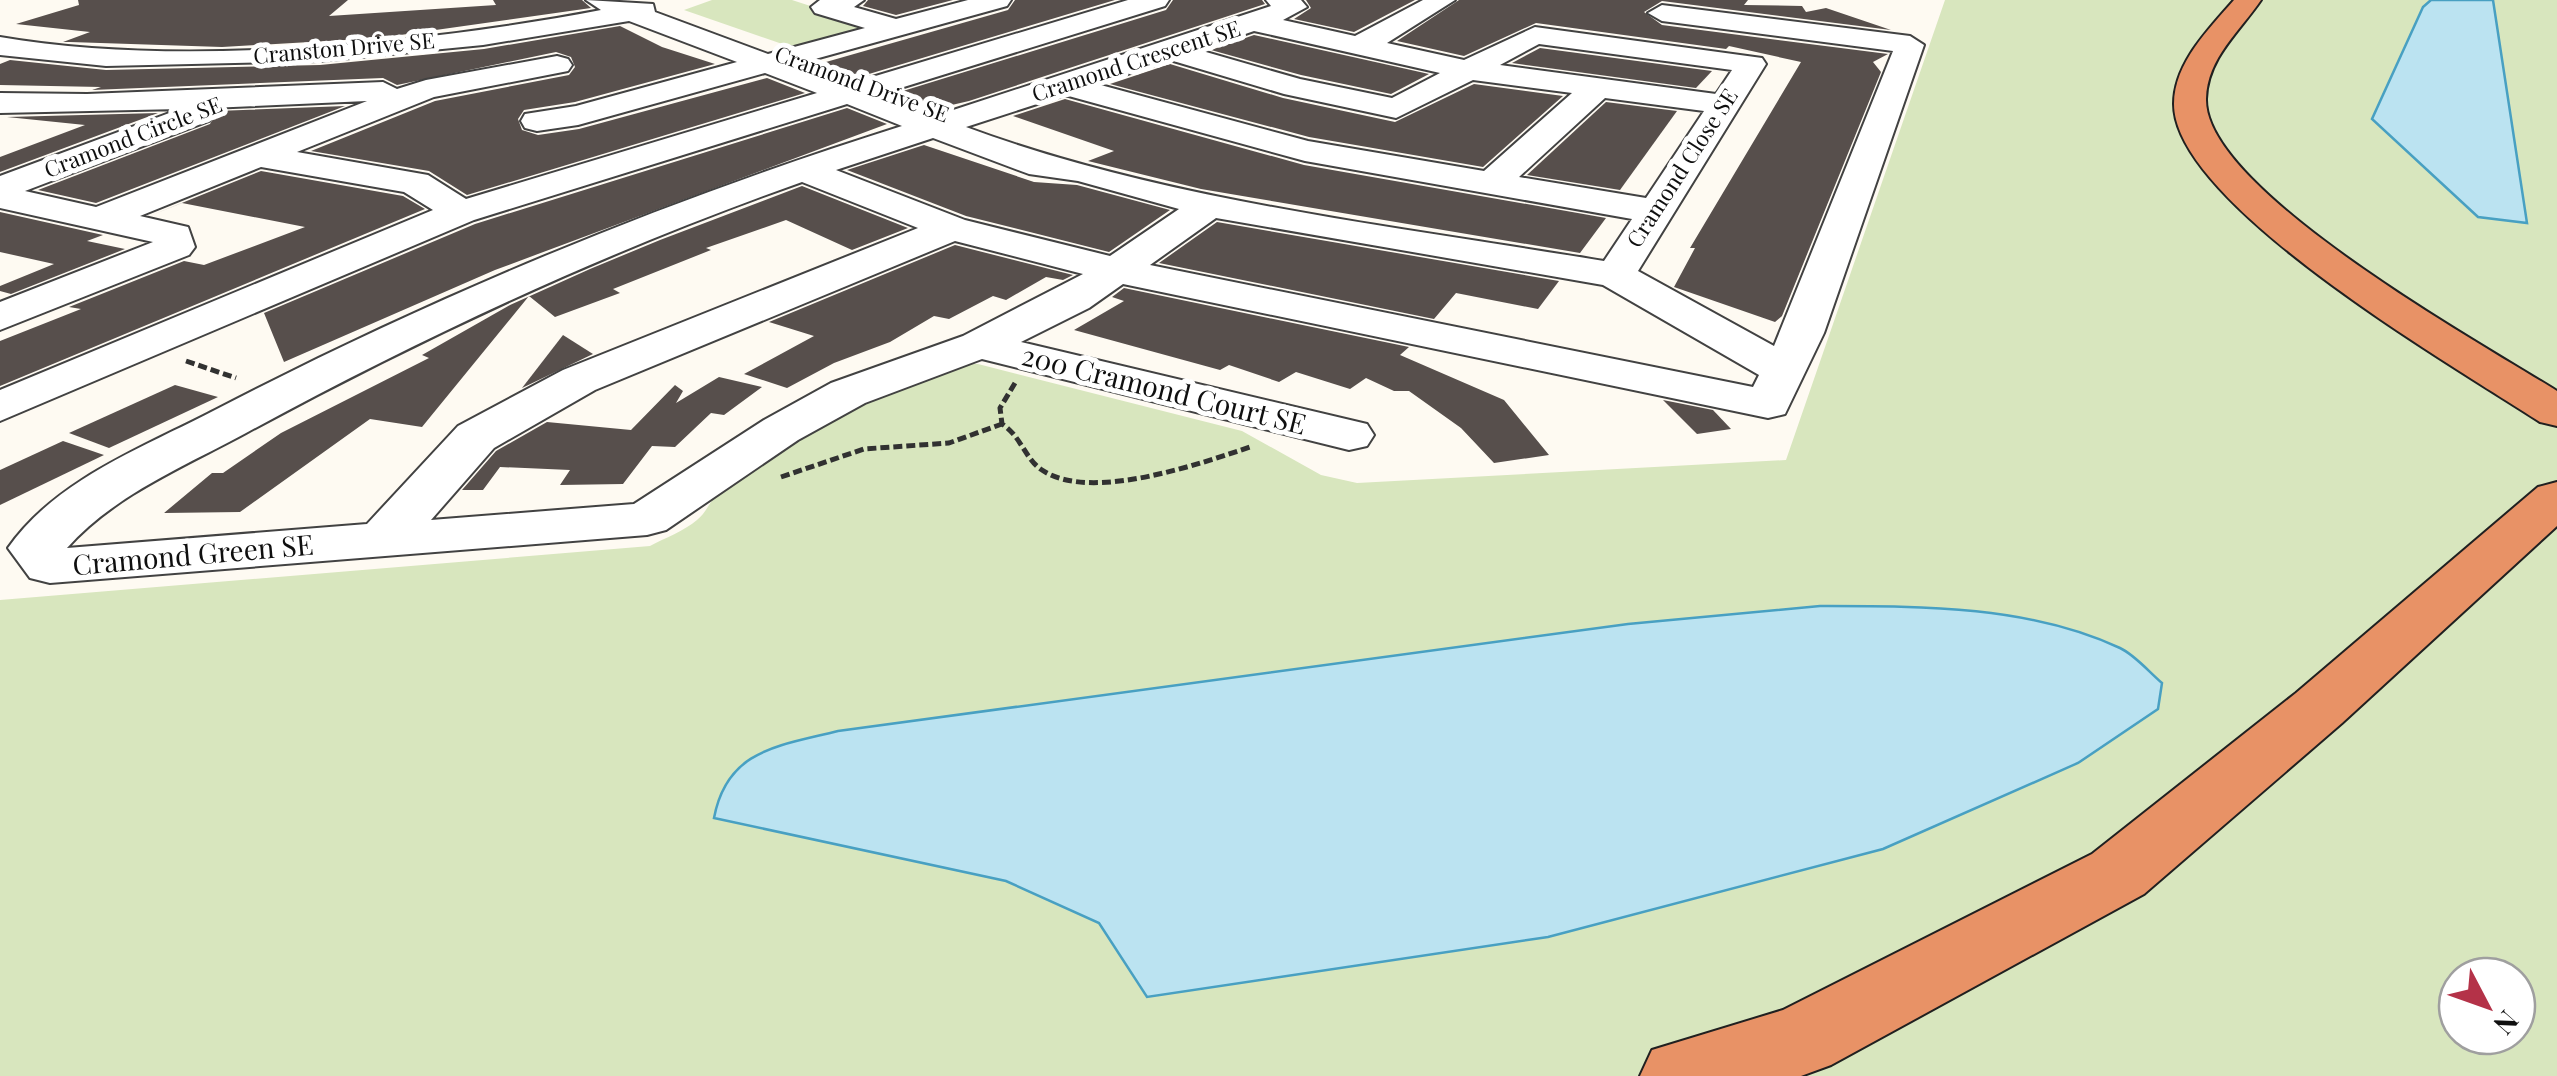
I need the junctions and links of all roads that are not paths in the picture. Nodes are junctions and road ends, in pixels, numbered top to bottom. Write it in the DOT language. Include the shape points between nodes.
graph roads {
  1 [pos="685,0"];
  2 [pos="850,0"];
  3 [pos="998,0"];
  4 [pos="1156,0"];
  5 [pos="1279,0"];
  6 [pos="1442,0"];
  7 [pos="2248,0"];
  8 [pos="630,4"];
  9 [pos="1618,8"];
  10 [pos="1253,22"];
  11 [pos="896,28"];
  12 [pos="484,36"];
  13 [pos="0,44"];
  14 [pos="1355,47"];
  15 [pos="306,49"];
  16 [pos="1171,51"];
  17 [pos="778,62"];
  18 [pos="556,65"];
  19 [pos="1468,70"];
  20 [pos="1065,85"];
  21 [pos="1598,87"];
  22 [pos="426,89"];
  23 [pos="859,91"];
  24 [pos="233,98"];
  25 [pos="634,101"];
  26 [pos="0,102"];
  27 [pos="86,104"];
  28 [pos="1721,104"];
  29 [pos="537,121"];
  30 [pos="947,124"];
  31 [pos="0,133"];
  32 [pos="257,156"];
  33 [pos="806,170"];
  34 [pos="1492,183"];
  35 [pos="0,188"];
  36 [pos="0,197"];
  37 [pos="1209,206"];
  38 [pos="1654,211"];
  39 [pos="461,212"];
  40 [pos="100,219"];
  41 [pos="951,228"];
  42 [pos="1120,271"];
  43 [pos="1614,275"];
  44 [pos="8,309"];
  45 [pos="979,345"];
  46 [pos="142,346"];
  47 [pos="1784,370"];
  48 [pos="0,407"];
  49 [pos="2548,407"];
  50 [pos="1350,436"];
  51 [pos="2557,498"];
  52 [pos="382,540"];
  53 [pos="1682,1076"];
  1 -- 8 [label="street, Cranston Drive SE"];
  2 -- 11 [label="street" via="824,7"];
  3 -- 11 [label="street"];
  4 -- 23 [label="street"];
  5 -- 10 [label="street, Cramond Crescent SE" via="1294,7"];
  6 -- 14 [label="street"];
  7 -- 49 [label="highway" via="2200,59 2192,83 2192,120 2214,160 2266,214"];
  8 -- 12 [label="street, Cranston Drive SE"];
  8 -- 15 [label="street, Cranston Drive SE"];
  8 -- 17 [label="street, Cramond Drive SE"];
  9 -- 47 [label="street" via="1910,45"];
  10 -- 14 [label="street"];
  10 -- 16 [label="street, Cramond Crescent SE"];
  11 -- 17 [label="street"];
  12 -- 15 [label="street, Cranston Drive SE"];
  12 -- 18 [label="street"];
  13 -- 15 [label="street, Cranston Drive SE" via="140,58"];
  14 -- 19 [label="street"];
  15 -- 24 [label="street, Cramond Circle SE"];
  16 -- 19 [label="street, Cramond Close SE" via="1396,108"];
  16 -- 20 [label="street, Cramond Crescent SE"];
  17 -- 23 [label="street, Cramond Drive SE"];
  17 -- 25 [label="street"];
  18 -- 22 [label="street"];
  18 -- 25 [label="street"];
  19 -- 21 [label="street"];
  19 -- 28 [label="street, Cramond Close SE" via="1535,35 1750,64"];
  20 -- 30 [label="street, Cramond Crescent SE"];
  20 -- 34 [label="street" via="1306,151"];
  21 -- 28 [label="street"];
  21 -- 34 [label="street"];
  22 -- 24 [label="street"];
  22 -- 32 [label="street"];
  23 -- 30 [label="street, Cramond Drive SE"];
  23 -- 39 [label="street"];
  24 -- 27 [label="street"];
  24 -- 35 [label="street, Cramond Circle SE"];
  25 -- 29 [label="street"];
  26 -- 27 [label="street"];
  27 -- 31 [label="street"];
  28 -- 38 [label="street, Cramond Close SE"];
  30 -- 33 [label="street, Cramond Green SE"];
  30 -- 37 [label="street, Cramond Close SE" via="1041,167"];
  32 -- 39 [label="street" via="415,182"];
  32 -- 40 [label="street"];
  33 -- 41 [label="street"];
  33 -- 52 [label="street, Cramond Green SE" via="560,262 282,394 57,521 36,548 50,566"];
  34 -- 38 [label="street"];
  36 -- 40 [label="street, Cramond Circle SE"];
  37 -- 42 [label="street, Cramond Green SE"];
  37 -- 43 [label="street, Cramond Close SE"];
  38 -- 43 [label="street, Cramond Close SE"];
  39 -- 46 [label="street"];
  40 -- 44 [label="street, Cramond Circle SE" via="174,235 175,247"];
  41 -- 42 [label="street"];
  41 -- 52 [label="street" via="579,380 476,437"];
  42 -- 45 [label="street, Cramond Green SE"];
  42 -- 47 [label="street" via="1768,404"];
  43 -- 47 [label="street"];
  44 -- 46 [label="street"];
  45 -- 50 [label="street, 200 Cramond Court SE"];
  45 -- 52 [label="street, Cramond Green SE" via="848,393 647,519"];
  46 -- 48 [label="street"];
  51 -- 53 [label="highway" via="2118,874 1802,1040"];
}
